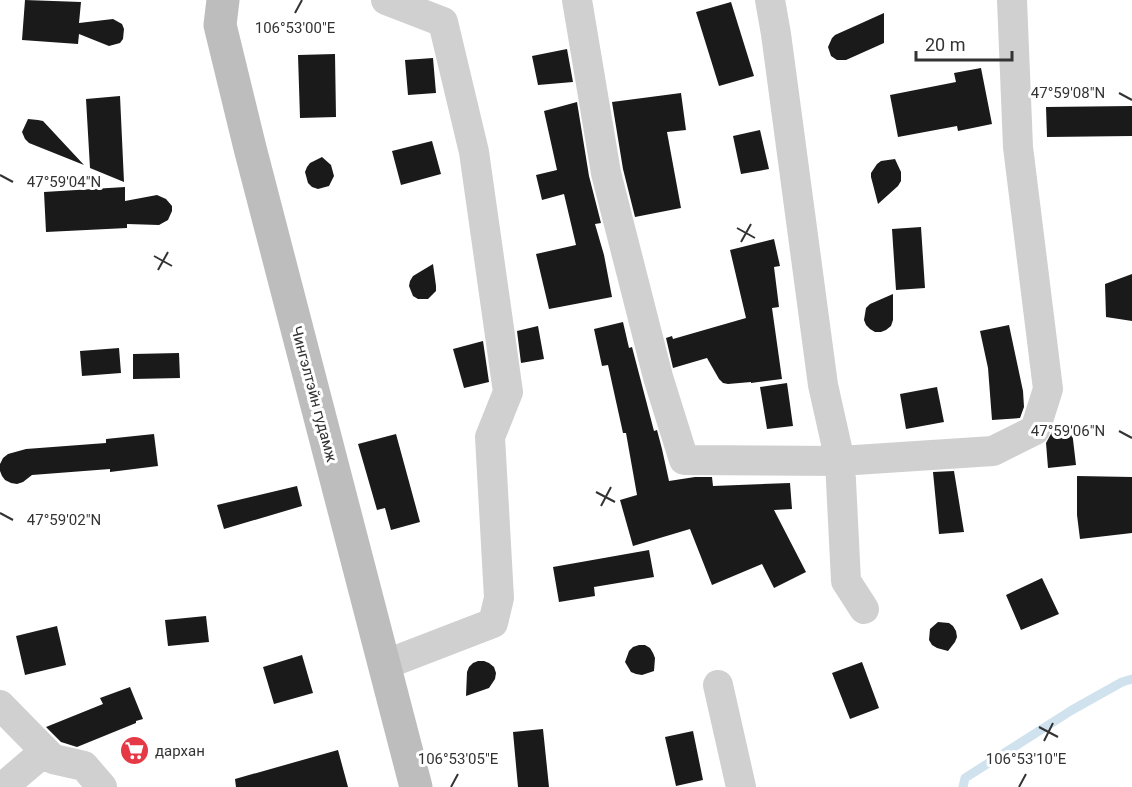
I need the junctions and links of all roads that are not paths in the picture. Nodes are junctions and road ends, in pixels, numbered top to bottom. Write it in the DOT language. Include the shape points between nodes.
graph roads {
  1 [pos="223,0"];
  2 [pos="386,0"];
  3 [pos="577,0"];
  4 [pos="770,0"];
  5 [pos="1011,0"];
  6 [pos="840,460"];
  7 [pos="864,609"];
  8 [pos="384,665"];
  9 [pos="718,685"];
  10 [pos="0,705"];
  11 [pos="45,750"];
  12 [pos="3,787"];
  13 [pos="102,787"];
  14 [pos="416,787"];
  15 [pos="741,787"];
  1 -- 8 [label="main road, Чингэлтэйн гудамж" via="220,25"];
  2 -- 8 [label="street" via="443,22 474,152 508,392 490,437 499,598 493,623"];
  3 -- 6 [label="street" via="606,172 658,377 684,460"];
  4 -- 6 [label="street" via="823,385"];
  5 -- 6 [label="street" via="1018,147 1048,389 1035,430 993,451"];
  6 -- 7 [label="street" via="846,581"];
  8 -- 14 [label="main road, Чингэлтэйн гудамж"];
  9 -- 15 [label="street"];
  10 -- 11 [label="street"];
  11 -- 12 [label="street"];
  11 -- 13 [label="street" via="53,759 84,766"];
}
